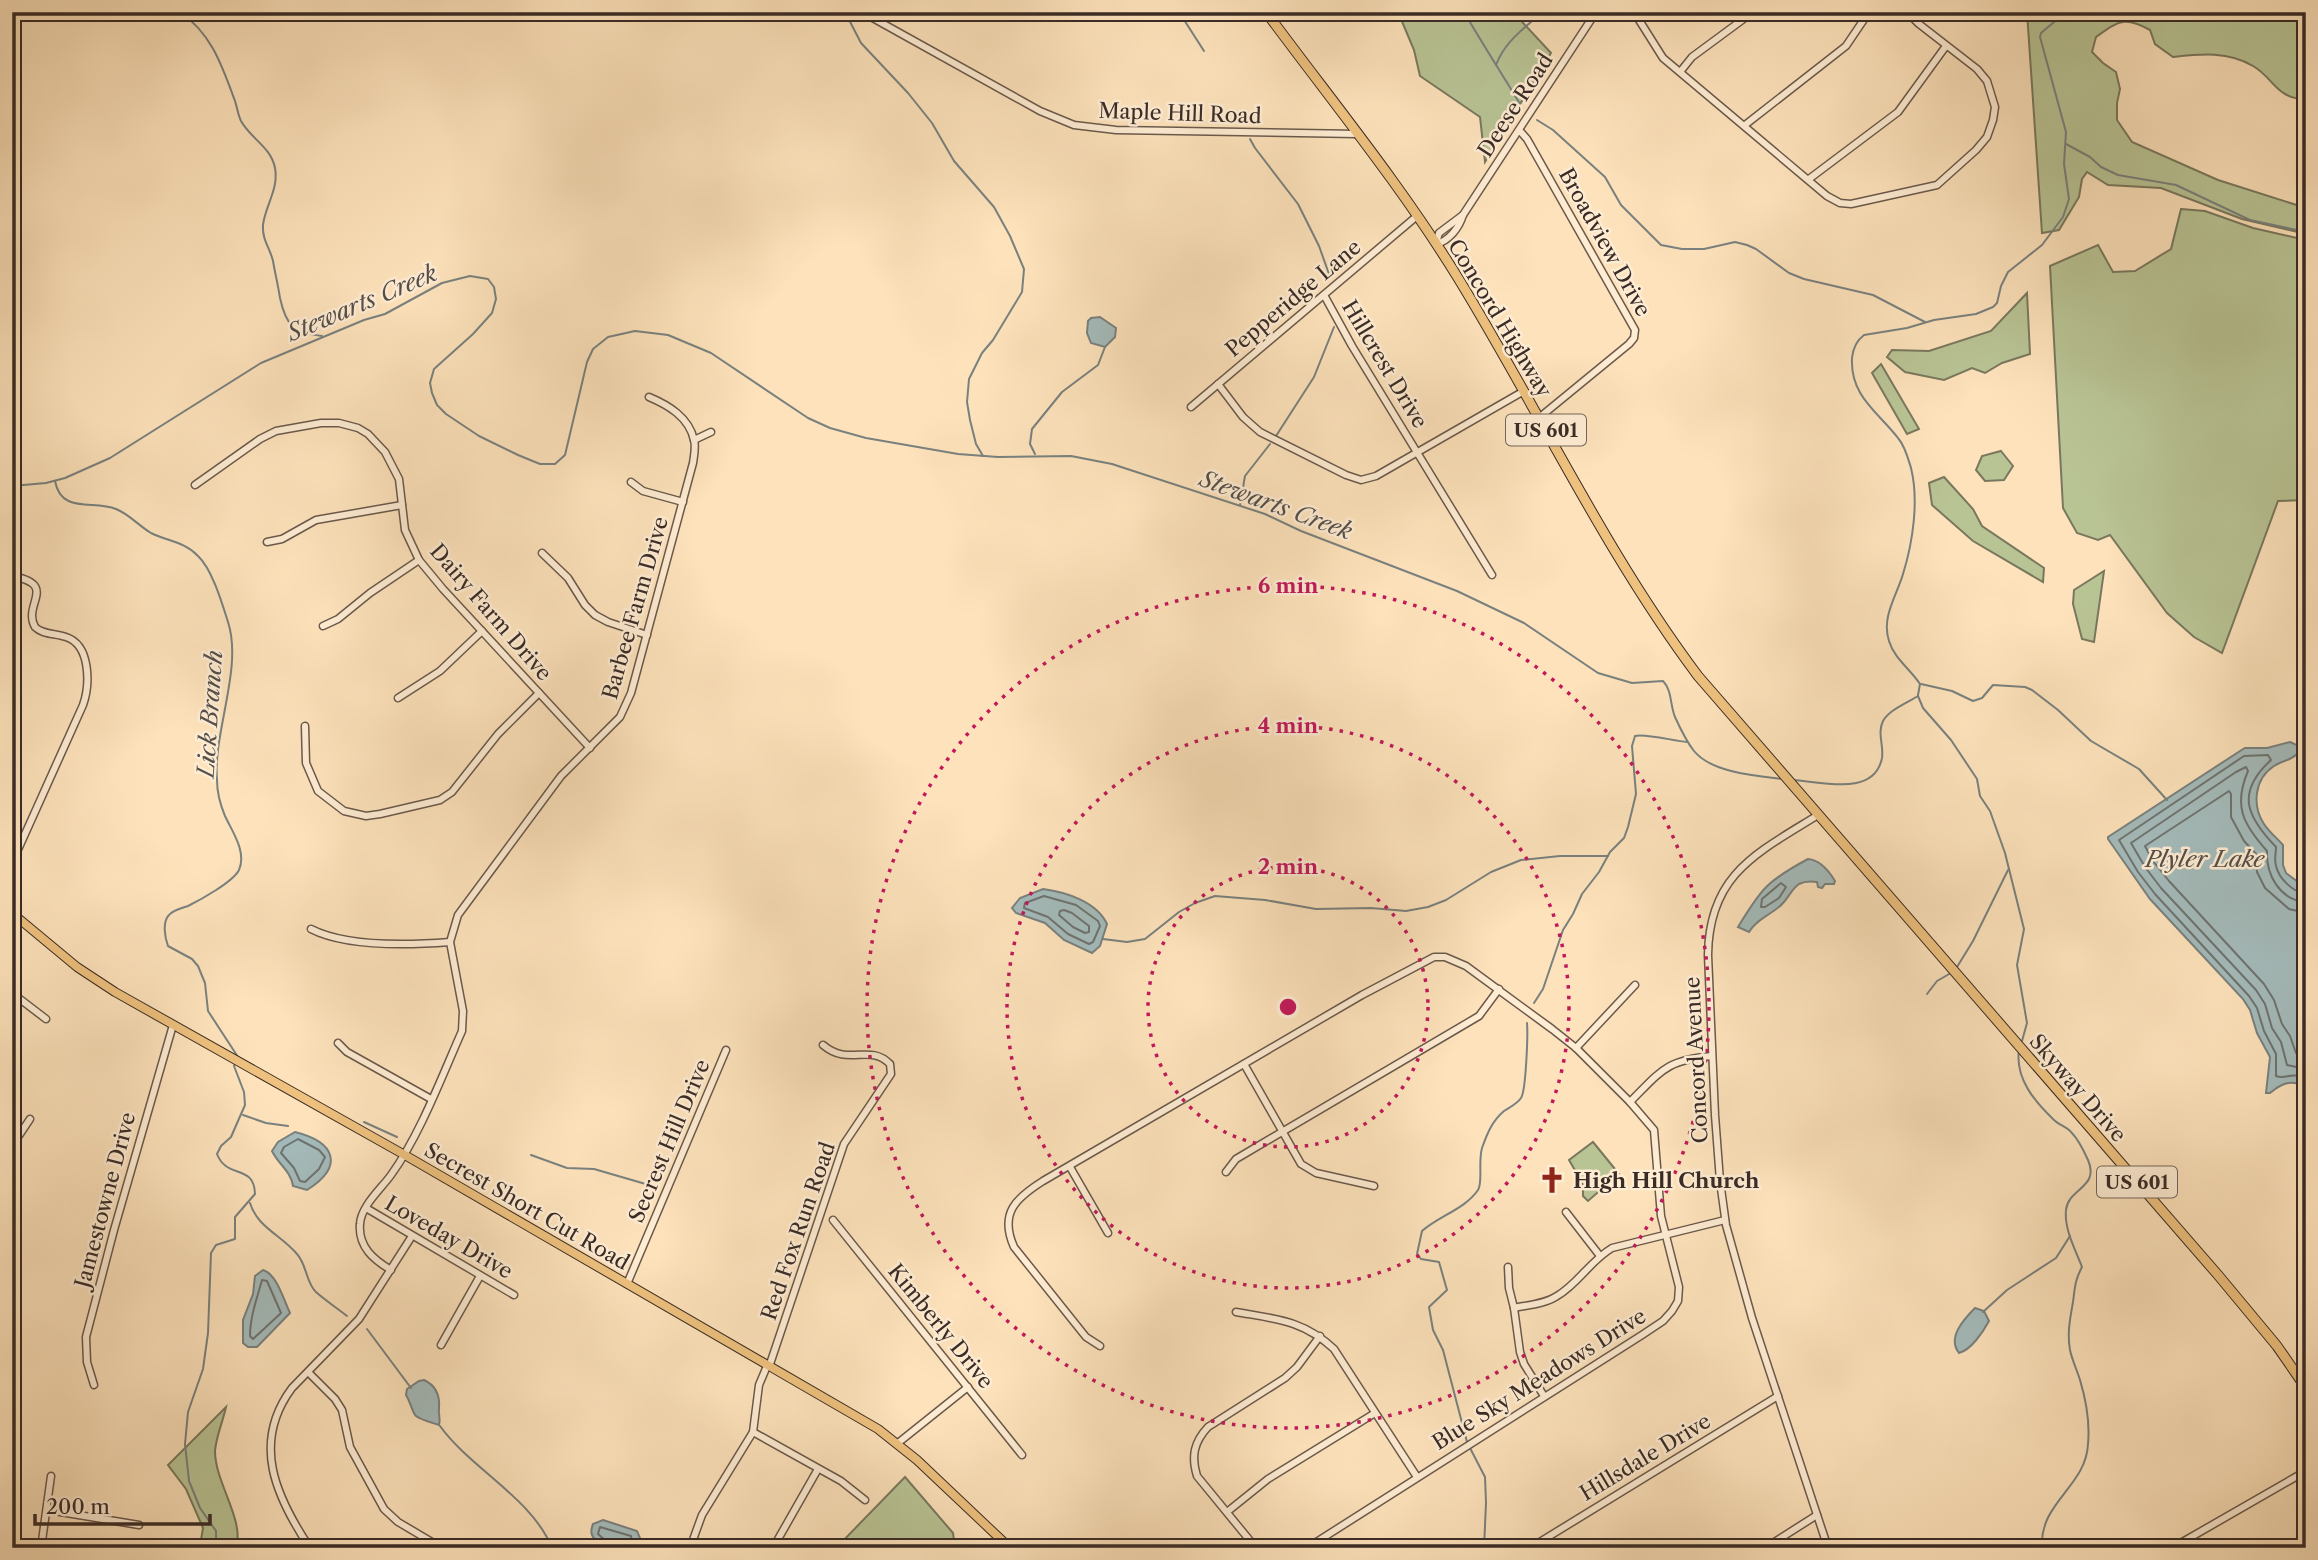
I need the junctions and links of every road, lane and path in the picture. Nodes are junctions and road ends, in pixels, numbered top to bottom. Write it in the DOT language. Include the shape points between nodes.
graph roads {
  1 [pos="862,12"];
  2 [pos="1266,12"];
  3 [pos="1596,12"];
  4 [pos="1634,12"];
  5 [pos="1753,12"];
  6 [pos="1869,12"];
  7 [pos="1907,12"];
  8 [pos="1946,46"];
  9 [pos="1680,72"];
  10 [pos="1745,125"];
  11 [pos="1519,130"];
  12 [pos="1357,134"];
  13 [pos="1809,179"];
  14 [pos="1417,216"];
  15 [pos="1436,244"];
  16 [pos="1324,295"];
  17 [pos="1218,384"];
  18 [pos="1524,391"];
  19 [pos="649,397"];
  20 [pos="1191,407"];
  21 [pos="1539,417"];
  22 [pos="711,432"];
  23 [pos="694,440"];
  24 [pos="1417,451"];
  25 [pos="631,482"];
  26 [pos="195,485"];
  27 [pos="683,502"];
  28 [pos="401,505"];
  29 [pos="267,542"];
  30 [pos="542,553"];
  31 [pos="419,560"];
  32 [pos="1492,575"];
  33 [pos="12,576"];
  34 [pos="323,626"];
  35 [pos="482,631"];
  36 [pos="647,635"];
  37 [pos="538,693"];
  38 [pos="398,698"];
  39 [pos="305,726"];
  40 [pos="590,748"];
  41 [pos="1818,815"];
  42 [pos="12,863"];
  43 [pos="12,913"];
  44 [pos="311,929"];
  45 [pos="450,942"];
  46 [pos="1634,985"];
  47 [pos="1499,989"];
  48 [pos="12,993"];
  49 [pos="46,1019"];
  50 [pos="173,1025"];
  51 [pos="338,1043"];
  52 [pos="823,1045"];
  53 [pos="1576,1048"];
  54 [pos="726,1050"];
  55 [pos="1712,1056"];
  56 [pos="1244,1064"];
  57 [pos="431,1099"];
  58 [pos="1630,1102"];
  59 [pos="30,1119"];
  60 [pos="1282,1132"];
  61 [pos="12,1146"];
  62 [pos="403,1154"];
  63 [pos="1070,1167"];
  64 [pos="1226,1172"];
  65 [pos="1374,1186"];
  66 [pos="366,1209"];
  67 [pos="1566,1212"];
  68 [pos="832,1220"];
  69 [pos="1726,1220"];
  70 [pos="1108,1233"];
  71 [pos="1665,1235"];
  72 [pos="412,1236"];
  73 [pos="1600,1255"];
  74 [pos="1508,1267"];
  75 [pos="391,1270"];
  76 [pos="480,1276"];
  77 [pos="627,1284"];
  78 [pos="514,1295"];
  79 [pos="1514,1308"];
  80 [pos="1236,1312"];
  81 [pos="1320,1336"];
  82 [pos="441,1345"];
  83 [pos="1100,1346"];
  84 [pos="768,1367"];
  85 [pos="308,1372"];
  86 [pos="94,1385"];
  87 [pos="968,1387"];
  88 [pos="2306,1388"];
  89 [pos="1544,1396"];
  90 [pos="1778,1396"];
  91 [pos="1375,1413"];
  92 [pos="753,1432"];
  93 [pos="898,1443"];
  94 [pos="1022,1455"];
  95 [pos="818,1469"];
  96 [pos="2306,1471"];
  97 [pos="51,1476"];
  98 [pos="1417,1477"];
  99 [pos="865,1500"];
  100 [pos="48,1510"];
  101 [pos="1227,1512"];
  102 [pos="1817,1515"];
  103 [pos="139,1525"];
  104 [pos="41,1548"];
  105 [pos="310,1548"];
  106 [pos="442,1548"];
  107 [pos="690,1548"];
  108 [pos="773,1548"];
  109 [pos="1010,1548"];
  110 [pos="1256,1548"];
  111 [pos="1307,1548"];
  112 [pos="1530,1548"];
  113 [pos="1765,1548"];
  114 [pos="1828,1548"];
  115 [pos="2172,1548"];
  1 -- 12 [label="street, Maple Hill Road" via="1032,106 1082,127"];
  2 -- 12 [label="highway, Concord Highway / US 601"];
  3 -- 11 [label="street, Deese Road"];
  4 -- 9 [label="street" via="1663,58"];
  5 -- 9 [label="street" via="1692,57"];
  6 -- 10 [label="street" via="1846,46"];
  7 -- 8 [label="street"];
  8 -- 13 [label="street" via="1898,113"];
  8 -- 13 [label="street" via="1987,81 1994,107 1987,137 1957,168 1937,185 1851,204 1827,196"];
  9 -- 10 [label="street"];
  10 -- 13 [label="street"];
  11 -- 15 [label="street, Deese Road" via="1460,223 1445,242"];
  11 -- 21 [label="street, Broadview Drive" via="1635,330 1629,344"];
  12 -- 14 [label="highway, Concord Highway / US 601"];
  14 -- 15 [label="highway, Concord Highway / US 601"];
  14 -- 16 [label="street, Pepperidge Lane"];
  15 -- 18 [label="highway, Concord Highway / US 601"];
  16 -- 17 [label="street, Pepperidge Lane"];
  16 -- 24 [label="street, Hillcrest Drive"];
  17 -- 20 [label="street, Pepperidge Lane"];
  17 -- 24 [label="street" via="1260,432 1346,475 1366,480"];
  18 -- 21 [label="highway, Concord Highway / US 601"];
  18 -- 24 [label="street"];
  19 -- 23 [label="street" via="678,414"];
  21 -- 41 [label="highway, Concord Highway / US 601" via="1665,632"];
  22 -- 23 [label="street"];
  23 -- 27 [label="street, Barbee Farm Drive" via="692,474"];
  24 -- 32 [label="street, Hillcrest Drive"];
  25 -- 27 [label="street" via="643,491"];
  26 -- 28 [label="street, Dairy Farm Drive" via="276,431 339,423 368,434 385,452 399,480"];
  27 -- 36 [label="street, Barbee Farm Drive"];
  28 -- 29 [label="street" via="316,520"];
  28 -- 31 [label="street, Dairy Farm Drive" via="407,537"];
  30 -- 36 [label="street" via="568,578 595,615"];
  31 -- 34 [label="street"];
  31 -- 35 [label="street, Dairy Farm Drive"];
  33 -- 42 [label="street" via="27,579 36,588 34,628 72,639 82,650 87,684 83,705"];
  35 -- 37 [label="street, Dairy Farm Drive"];
  35 -- 38 [label="street" via="440,671"];
  36 -- 40 [label="street, Barbee Farm Drive" via="626,708"];
  37 -- 39 [label="street" via="452,792 440,800 366,816 344,811 318,791 306,763"];
  37 -- 40 [label="street, Dairy Farm Drive"];
  40 -- 45 [label="street, Barbee Farm Drive" via="538,804 458,915"];
  41 -- 55 [label="street, Concord Avenue" via="1740,867 1719,899 1708,942"];
  41 -- 88 [label="highway, Skyway Drive / US 601" via="2218,1275"];
  43 -- 50 [label="main road, Secrest Short Cut Road" via="77,967"];
  44 -- 45 [label="street" via="385,944"];
  45 -- 57 [label="street" via="464,1019"];
  46 -- 53 [label="street"];
  47 -- 53 [label="street, Blue Sky Meadows Drive"];
  47 -- 56 [label="street, Blue Sky Meadows Drive" via="1466,966 1434,957"];
  47 -- 60 [label="street" via="1479,1016"];
  48 -- 49 [label="street"];
  50 -- 62 [label="main road, Secrest Short Cut Road"];
  50 -- 86 [label="street, Jamestowne Drive" via="86,1337"];
  51 -- 57 [label="street"];
  52 -- 84 [label="street, Red Fox Run Road" via="837,1055 879,1056 890,1064 891,1074 844,1144"];
  53 -- 58 [label="street, Blue Sky Meadows Drive"];
  54 -- 77 [label="street, Secrest Hill Drive"];
  55 -- 58 [label="street" via="1672,1063"];
  55 -- 69 [label="street, Concord Avenue"];
  56 -- 60 [label="street"];
  56 -- 63 [label="street, Blue Sky Meadows Drive"];
  57 -- 62 [label="street"];
  58 -- 71 [label="street, Blue Sky Meadows Drive" via="1654,1130"];
  59 -- 61 [label="street"];
  60 -- 64 [label="street" via="1236,1159"];
  60 -- 65 [label="street" via="1301,1164 1316,1173"];
  62 -- 66 [label="street"];
  62 -- 77 [label="main road, Secrest Short Cut Road"];
  63 -- 70 [label="street"];
  63 -- 83 [label="street, Blue Sky Meadows Drive" via="1024,1193 1013,1205 1009,1235 1086,1337"];
  66 -- 72 [label="street, Loveday Drive"];
  66 -- 75 [label="street" via="360,1224 365,1248"];
  67 -- 73 [label="street"];
  68 -- 87 [label="street, Kimberly Drive"];
  69 -- 71 [label="street"];
  69 -- 90 [label="street, Concord Avenue"];
  71 -- 73 [label="street"];
  71 -- 89 [label="street, Blue Sky Meadows Drive" via="1679,1287 1672,1311"];
  72 -- 75 [label="street"];
  72 -- 76 [label="street, Loveday Drive"];
  73 -- 79 [label="street" via="1555,1298"];
  74 -- 79 [label="street"];
  75 -- 85 [label="street" via="359,1320"];
  76 -- 78 [label="street, Loveday Drive"];
  76 -- 82 [label="street"];
  77 -- 84 [label="main road, Secrest Short Cut Road"];
  79 -- 89 [label="street" via="1524,1364"];
  80 -- 81 [label="street" via="1301,1325"];
  81 -- 91 [label="street" via="1334,1349"];
  81 -- 101 [label="street" via="1285,1378 1199,1437 1193,1462 1197,1476"];
  84 -- 92 [label="street" via="759,1385"];
  84 -- 93 [label="main road, Secrest Short Cut Road"];
  85 -- 105 [label="street" via="283,1400 272,1424 269,1447 276,1485"];
  85 -- 106 [label="street" via="342,1410 350,1447 384,1509"];
  87 -- 93 [label="street"];
  87 -- 94 [label="street, Kimberly Drive"];
  89 -- 98 [label="street, Blue Sky Meadows Drive"];
  90 -- 102 [label="street, Concord Avenue"];
  90 -- 112 [label="street, Hillsdale Drive"];
  91 -- 98 [label="street"];
  91 -- 101 [label="street" via="1268,1479"];
  92 -- 95 [label="street"];
  92 -- 107 [label="street" via="702,1515"];
  93 -- 109 [label="main road, Secrest Short Cut Road"];
  95 -- 99 [label="street"];
  95 -- 108 [label="street"];
  96 -- 115 [label="street"];
  97 -- 100 [label="street"];
  98 -- 111 [label="street, Blue Sky Meadows Drive"];
  100 -- 103 [label="street"];
  100 -- 104 [label="street"];
  101 -- 110 [label="street"];
  102 -- 113 [label="street"];
  102 -- 114 [label="street, Concord Avenue"];
}
